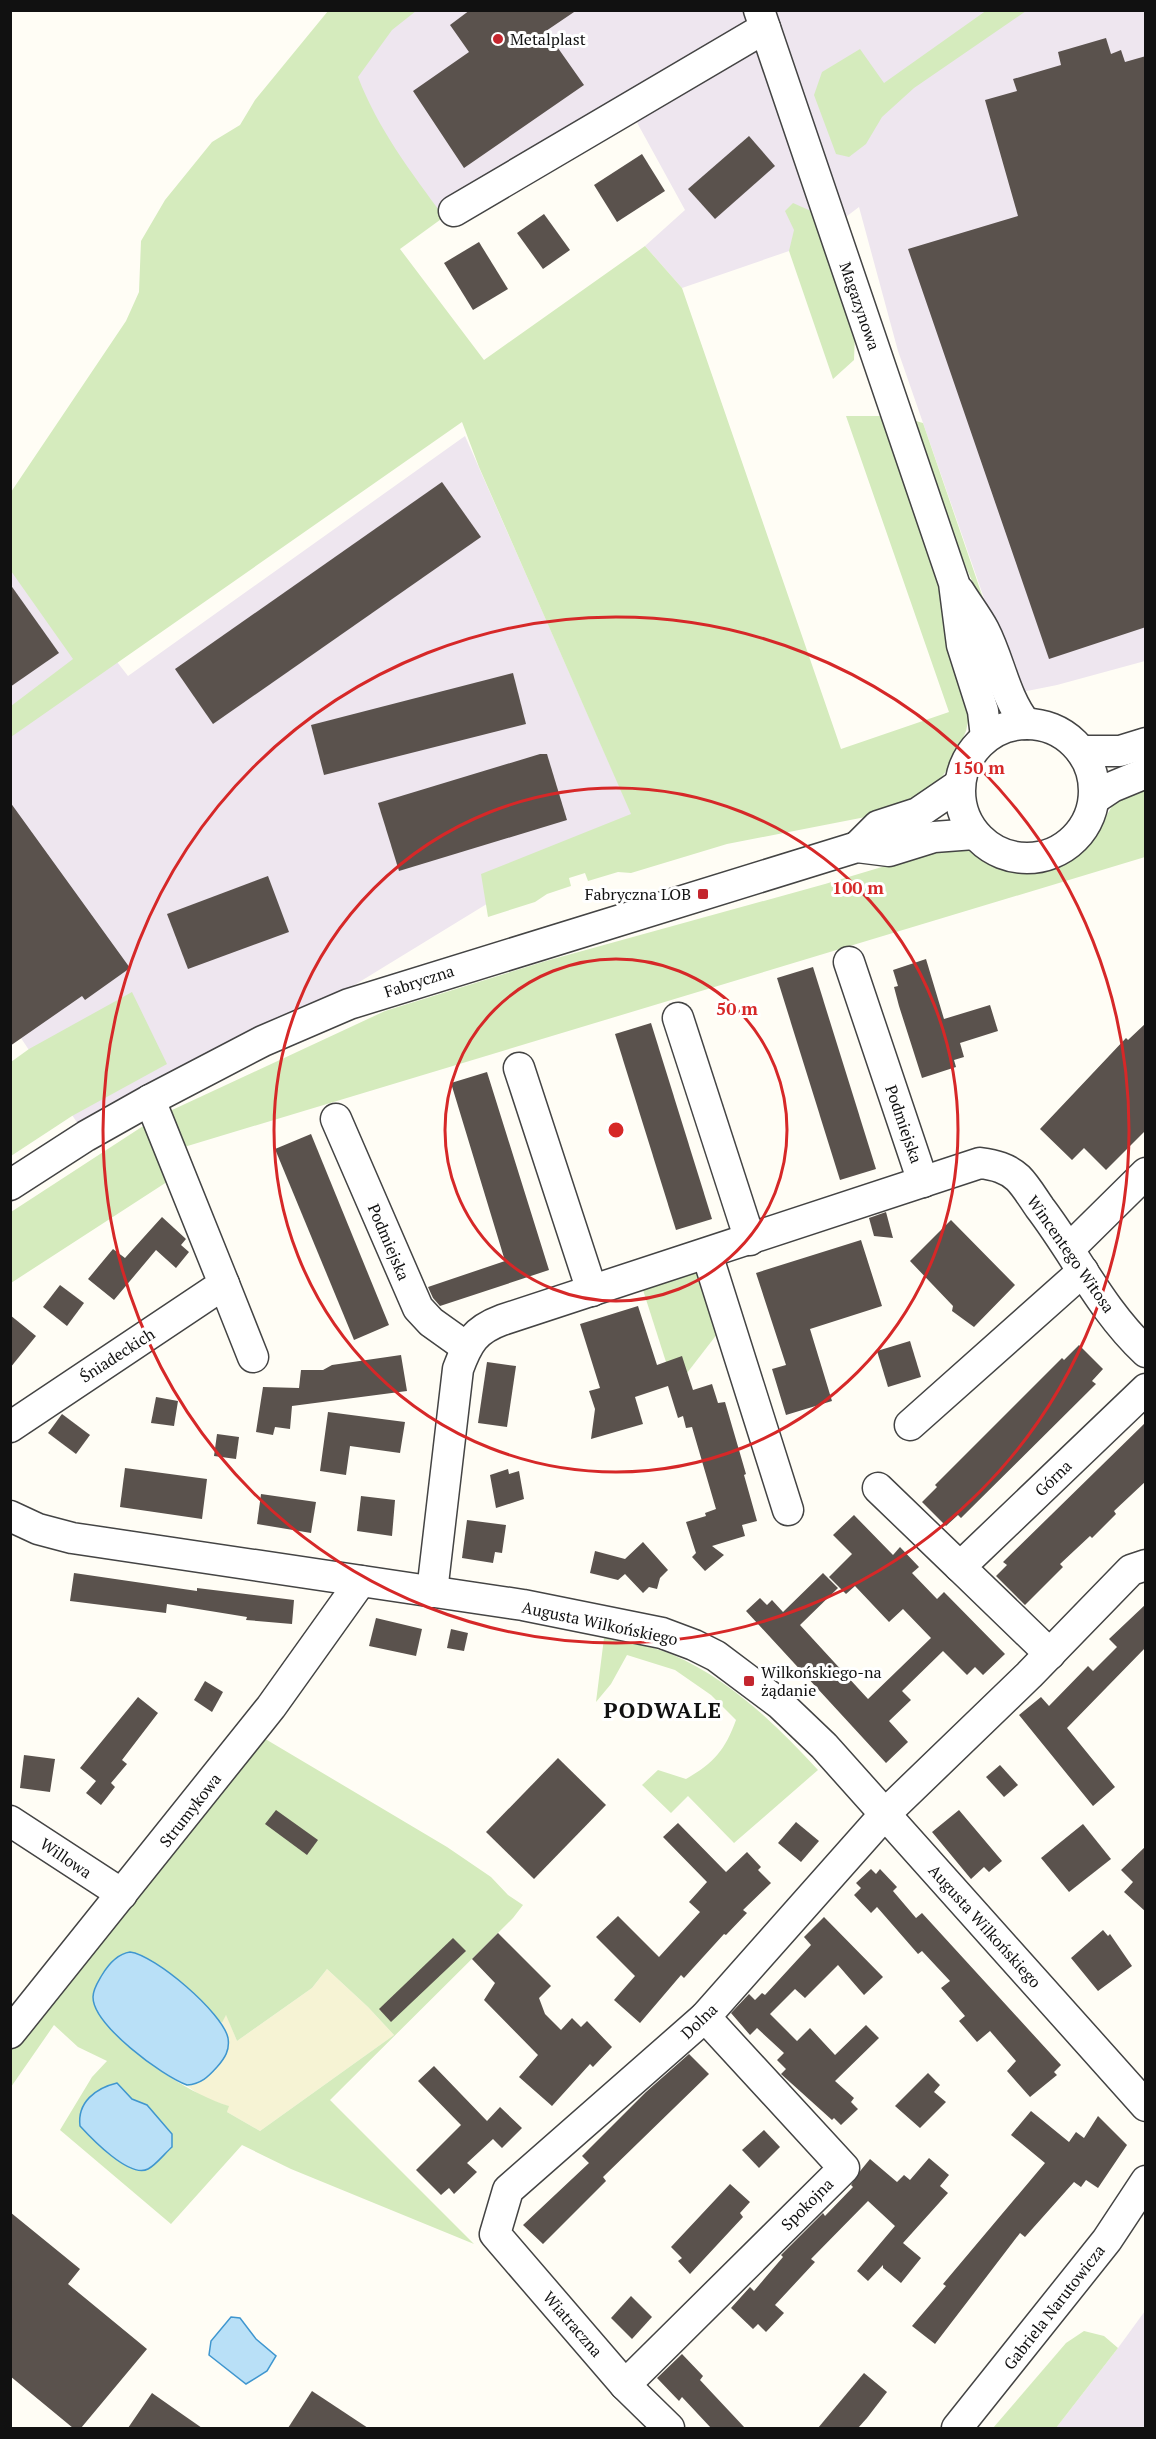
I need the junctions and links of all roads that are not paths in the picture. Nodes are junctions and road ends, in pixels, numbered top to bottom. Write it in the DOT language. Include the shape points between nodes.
graph roads {
  1 [pos="762,19"];
  2 [pos="453,211"];
  3 [pos="954,583"];
  4 [pos="1026,724"];
  5 [pos="986,737"];
  6 [pos="1146,743"];
  7 [pos="1081,751"];
  8 [pos="1146,773"];
  9 [pos="959,785"];
  10 [pos="1094,799"];
  11 [pos="974,834"];
  12 [pos="857,847"];
  13 [pos="849,962"];
  14 [pos="678,1018"];
  15 [pos="519,1068"];
  16 [pos="150,1100"];
  17 [pos="336,1119"];
  18 [pos="1146,1173"];
  19 [pos="923,1182"];
  20 [pos="10,1185"];
  21 [pos="750,1240"];
  22 [pos="707,1254"];
  23 [pos="1076,1259"];
  24 [pos="224,1284"];
  25 [pos="592,1291"];
  26 [pos="466,1347"];
  27 [pos="1146,1352"];
  28 [pos="253,1357"];
  29 [pos="1146,1389"];
  30 [pos="910,1425"];
  31 [pos="10,1427"];
  32 [pos="878,1488"];
  33 [pos="789,1510"];
  34 [pos="10,1516"];
  35 [pos="1146,1565"];
  36 [pos="960,1567"];
  37 [pos="362,1581"];
  38 [pos="432,1592"];
  39 [pos="1050,1654"];
  40 [pos="885,1814"];
  41 [pos="10,1821"];
  42 [pos="122,1894"];
  43 [pos="705,2017"];
  44 [pos="10,2033"];
  45 [pos="1146,2106"];
  46 [pos="1146,2181"];
  47 [pos="501,2212"];
  48 [pos="625,2385"];
  49 [pos="669,2428"];
  50 [pos="957,2428"];
  1 -- 2 [label="street, Magazynowa"];
  1 -- 3 [label="street, Magazynowa"];
  3 -- 4 [label="street, Magazynowa" via="985,631 1008,692"];
  3 -- 5 [label="street, Magazynowa" via="962,645 983,711"];
  4 -- 5 [label="street"];
  4 -- 7 [label="street" via="1057,731"];
  5 -- 9 [label="street" via="968,759"];
  6 -- 7 [label="street" via="1120,751"];
  7 -- 10 [label="street" via="1092,774"];
  8 -- 10 [label="street"];
  9 -- 11 [label="street" via="962,811"];
  9 -- 12 [label="street, Fabryczna" via="918,813 878,826"];
  10 -- 11 [label="street" via="1089,818 1078,835 1064,848 1045,857 1006,856"];
  11 -- 12 [label="street, Fabryczna" via="934,837 889,850"];
  12 -- 16 [label="street, Fabryczna" via="349,1004 263,1041"];
  13 -- 19 [label="street, Podmiejska"];
  14 -- 21 [label="street"];
  15 -- 25 [label="street"];
  16 -- 20 [label="street, Fabryczna"];
  16 -- 24 [label="street"];
  17 -- 26 [label="street, Podmiejska" via="418,1308"];
  18 -- 23 [label="street"];
  19 -- 21 [label="street, Podmiejska"];
  19 -- 23 [label="street, Wincentego Witosa" via="980,1163 1000,1166 1018,1178"];
  21 -- 22 [label="street, Podmiejska"];
  22 -- 25 [label="street, Podmiejska"];
  22 -- 33 [label="street"];
  23 -- 27 [label="street, Wincentego Witosa" via="1109,1310"];
  23 -- 30 [label="street"];
  24 -- 28 [label="street"];
  24 -- 31 [label="street, Śniadeckich"];
  25 -- 26 [label="street, Podmiejska" via="483,1327"];
  26 -- 38 [label="street, Podmiejska" via="458,1369"];
  29 -- 36 [label="street, Górna"];
  32 -- 36 [label="street"];
  34 -- 37 [label="street, Augusta Wilkońskiego" via="72,1538"];
  35 -- 39 [label="street" via="1131,1570"];
  36 -- 39 [label="street"];
  37 -- 38 [label="street, Augusta Wilkońskiego"];
  37 -- 42 [label="street, Strumykowa" via="271,1707"];
  38 -- 40 [label="street, Augusta Wilkońskiego" via="523,1605 662,1633 694,1645 716,1656 780,1704"];
  39 -- 40 [label="street"];
  40 -- 43 [label="street, Dolna"];
  40 -- 45 [label="street, Augusta Wilkońskiego"];
  41 -- 42 [label="street, Willowa"];
  42 -- 44 [label="street, Strumykowa"];
  43 -- 47 [label="street, Dolna" via="508,2190"];
  43 -- 48 [label="street, Spokojna" via="844,2168"];
  46 -- 50 [label="street, Gabriela Narutowicza" via="1107,2240"];
  47 -- 48 [label="street, Wiatraczna" via="495,2234"];
  48 -- 49 [label="street, Wiatraczna"];
}
